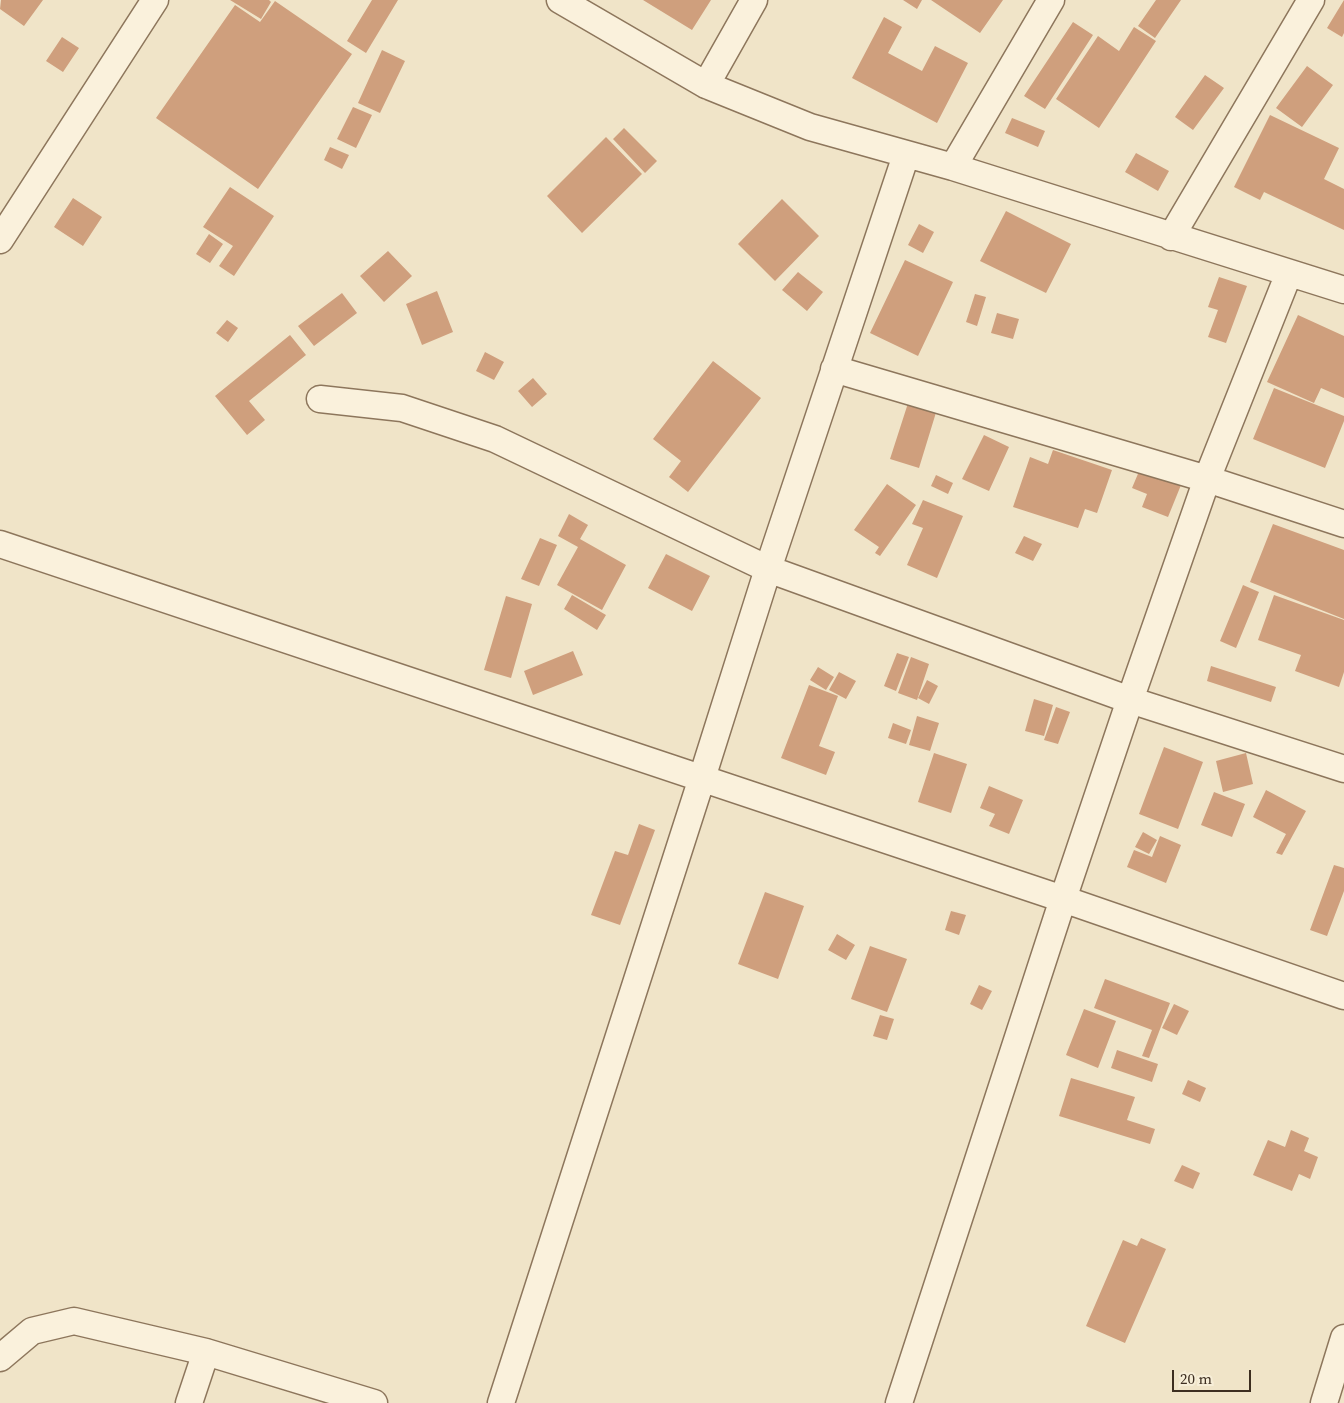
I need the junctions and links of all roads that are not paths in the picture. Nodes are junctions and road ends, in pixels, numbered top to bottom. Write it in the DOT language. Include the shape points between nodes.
graph roads {
  1 [pos="155,0"];
  2 [pos="560,0"];
  3 [pos="754,0"];
  4 [pos="1051,0"];
  5 [pos="1311,0"];
  6 [pos="706,84"];
  7 [pos="906,155"];
  8 [pos="953,167"];
  9 [pos="1171,237"];
  10 [pos="0,240"];
  11 [pos="1289,273"];
  12 [pos="1344,290"];
  13 [pos="834,369"];
  14 [pos="320,399"];
  15 [pos="1207,479"];
  16 [pos="1344,524"];
  17 [pos="0,544"];
  18 [pos="768,569"];
  19 [pos="1130,700"];
  20 [pos="1344,769"];
  21 [pos="702,778"];
  22 [pos="1063,899"];
  23 [pos="1344,996"];
  24 [pos="1344,1338"];
  25 [pos="206,1352"];
  26 [pos="0,1358"];
  27 [pos="189,1403"];
  28 [pos="374,1403"];
  29 [pos="501,1403"];
  30 [pos="899,1403"];
  31 [pos="1324,1403"];
  1 -- 10 [label="street"];
  2 -- 6 [label="street"];
  3 -- 6 [label="street"];
  4 -- 8 [label="street"];
  5 -- 9 [label="street"];
  6 -- 7 [label="street" via="810,127"];
  7 -- 8 [label="street"];
  7 -- 13 [label="street"];
  8 -- 9 [label="street"];
  9 -- 11 [label="street"];
  11 -- 12 [label="street"];
  11 -- 15 [label="street"];
  13 -- 15 [label="street"];
  13 -- 18 [label="street"];
  14 -- 18 [label="street" via="402,408 495,439"];
  15 -- 16 [label="street"];
  15 -- 19 [label="street"];
  17 -- 21 [label="street"];
  18 -- 19 [label="street"];
  18 -- 21 [label="street"];
  19 -- 20 [label="street"];
  19 -- 22 [label="street"];
  21 -- 22 [label="street"];
  21 -- 29 [label="street"];
  22 -- 23 [label="street"];
  22 -- 30 [label="street"];
  24 -- 31 [label="street"];
  25 -- 26 [label="street" via="74,1321 32,1331"];
  25 -- 27 [label="street"];
  25 -- 28 [label="street"];
}
